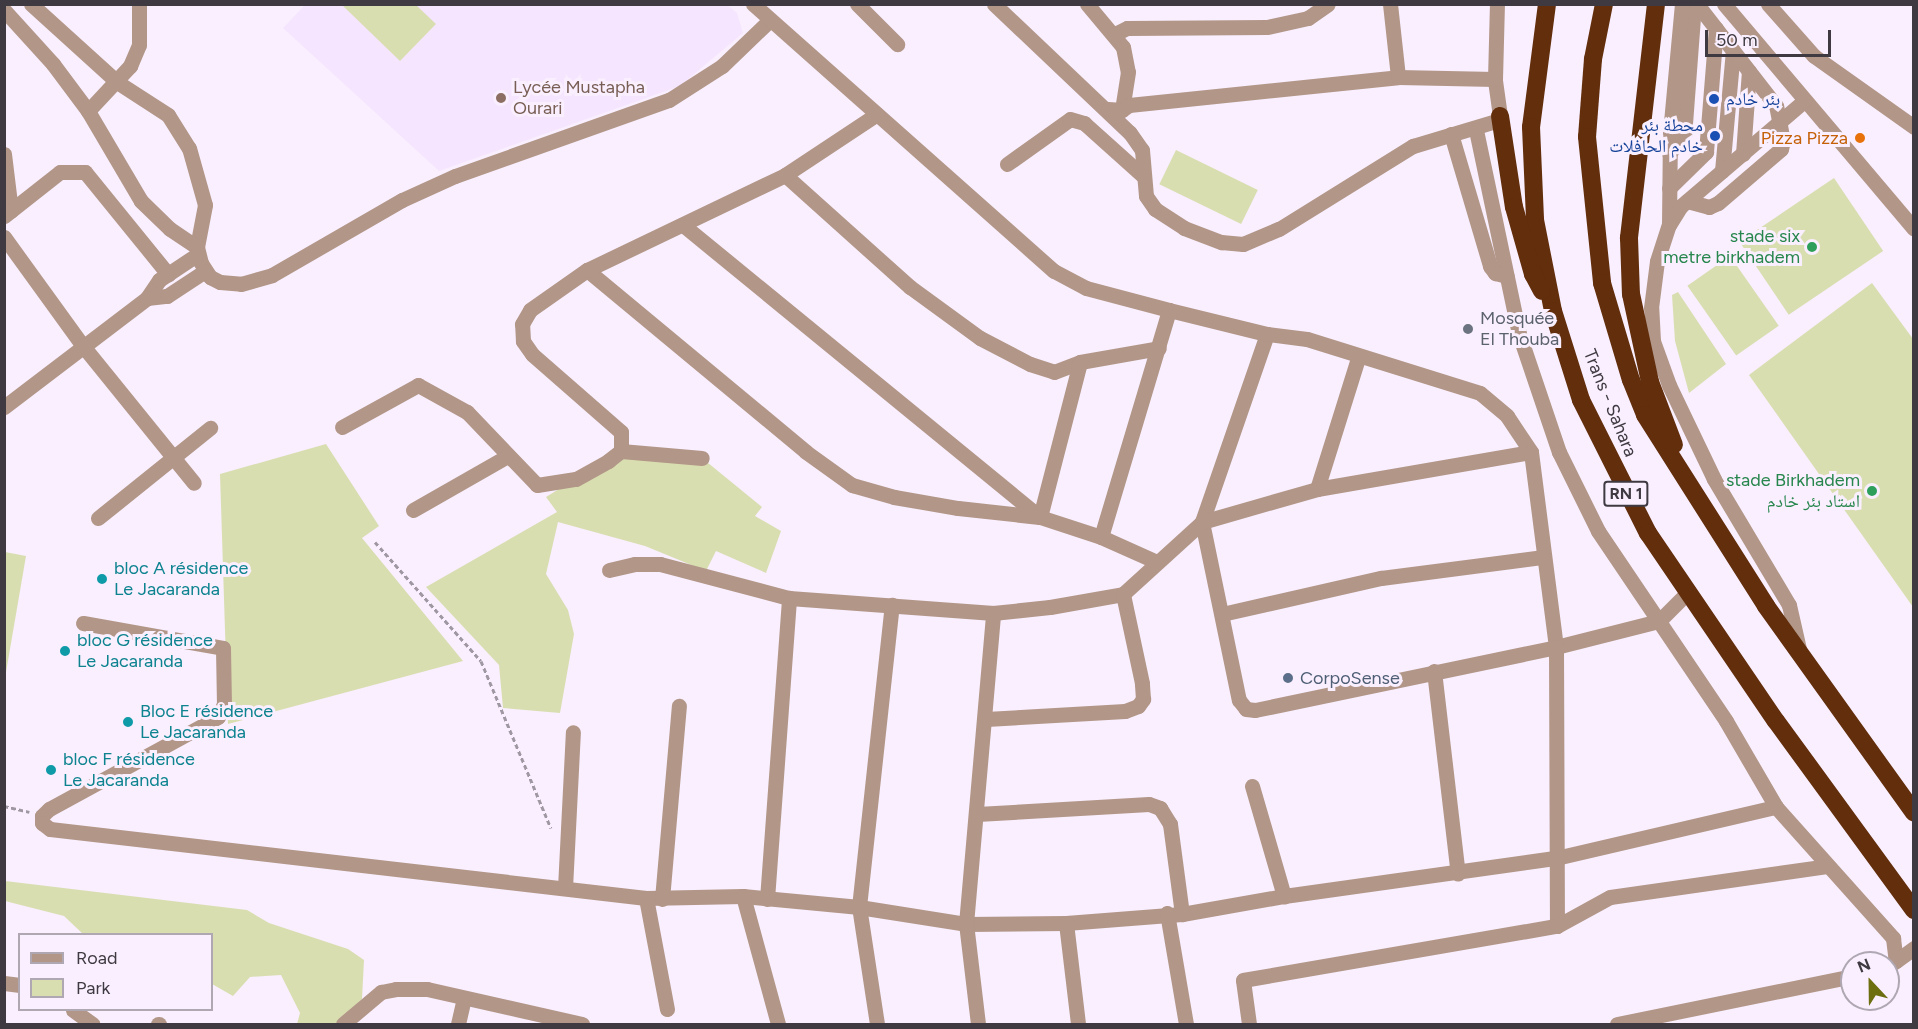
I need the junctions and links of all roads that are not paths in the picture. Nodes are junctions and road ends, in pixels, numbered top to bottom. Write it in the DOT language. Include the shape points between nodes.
graph roads {
  1 [pos="31,4"];
  2 [pos="138,4"];
  3 [pos="753,4"];
  4 [pos="857,4"];
  5 [pos="994,4"];
  6 [pos="1087,4"];
  7 [pos="1328,4"];
  8 [pos="1390,4"];
  9 [pos="1497,4"];
  10 [pos="1547,4"];
  11 [pos="1604,4"];
  12 [pos="1656,4"];
  13 [pos="1682,4"];
  14 [pos="1695,4"];
  15 [pos="1724,4"];
  16 [pos="1768,4"];
  17 [pos="4,10"];
  18 [pos="770,20"];
  19 [pos="1716,28"];
  20 [pos="1115,34"];
  21 [pos="897,44"];
  22 [pos="1733,50"];
  23 [pos="1749,71"];
  24 [pos="1398,77"];
  25 [pos="1495,80"];
  26 [pos="117,82"];
  27 [pos="1804,101"];
  28 [pos="1115,110"];
  29 [pos="88,111"];
  30 [pos="877,114"];
  31 [pos="1500,116"];
  32 [pos="1780,122"];
  33 [pos="1914,127"];
  34 [pos="1476,130"];
  35 [pos="1451,134"];
  36 [pos="1669,153"];
  37 [pos="4,154"];
  38 [pos="1743,154"];
  39 [pos="1007,164"];
  40 [pos="1722,171"];
  41 [pos="785,175"];
  42 [pos="1143,176"];
  43 [pos="1669,188"];
  44 [pos="1687,201"];
  45 [pos="8,214"];
  46 [pos="683,225"];
  47 [pos="1669,225"];
  48 [pos="1914,229"];
  49 [pos="4,237"];
  50 [pos="198,250"];
  51 [pos="587,270"];
  52 [pos="205,271"];
  53 [pos="168,274"];
  54 [pos="1507,276"];
  55 [pos="147,298"];
  56 [pos="1169,310"];
  57 [pos="1553,311"];
  58 [pos="1267,334"];
  59 [pos="83,346"];
  60 [pos="1159,348"];
  61 [pos="1359,358"];
  62 [pos="1080,362"];
  63 [pos="4,407"];
  64 [pos="342,427"];
  65 [pos="210,428"];
  66 [pos="621,451"];
  67 [pos="1531,452"];
  68 [pos="506,457"];
  69 [pos="173,458"];
  70 [pos="702,458"];
  71 [pos="1684,472"];
  72 [pos="194,483"];
  73 [pos="1317,489"];
  74 [pos="413,510"];
  75 [pos="1040,517"];
  76 [pos="98,518"];
  77 [pos="1202,522"];
  78 [pos="1101,537"];
  79 [pos="1542,557"];
  80 [pos="1157,562"];
  81 [pos="609,570"];
  82 [pos="1688,592"];
  83 [pos="1123,594"];
  84 [pos="789,598"];
  85 [pos="892,605"];
  86 [pos="993,613"];
  87 [pos="1222,614"];
  88 [pos="1659,621"];
  89 [pos="83,623"];
  90 [pos="1556,647"];
  91 [pos="1801,658"];
  92 [pos="1434,671"];
  93 [pos="679,706"];
  94 [pos="986,719"];
  95 [pos="573,732"];
  96 [pos="1252,786"];
  97 [pos="1776,807"];
  98 [pos="1914,813"];
  99 [pos="977,814"];
  100 [pos="1557,858"];
  101 [pos="1827,867"];
  102 [pos="1458,874"];
  103 [pos="565,888"];
  104 [pos="743,896"];
  105 [pos="1284,896"];
  106 [pos="646,898"];
  107 [pos="662,899"];
  108 [pos="767,899"];
  109 [pos="859,907"];
  110 [pos="1914,910"];
  111 [pos="1174,914"];
  112 [pos="1066,923"];
  113 [pos="966,924"];
  114 [pos="1557,926"];
  115 [pos="1914,948"];
  116 [pos="1892,951"];
  117 [pos="1900,958"];
  118 [pos="1840,978"];
  119 [pos="464,999"];
  120 [pos="667,1009"];
  121 [pos="74,1011"];
  122 [pos="92,1024"];
  123 [pos="344,1024"];
  124 [pos="459,1024"];
  125 [pos="581,1024"];
  126 [pos="778,1024"];
  127 [pos="878,1024"];
  128 [pos="978,1024"];
  129 [pos="1078,1024"];
  130 [pos="1186,1024"];
  131 [pos="1249,1024"];
  132 [pos="1617,1024"];
  1 -- 26 [label="street"];
  2 -- 26 [label="street" via="139,45"];
  3 -- 18 [label="street"];
  4 -- 21 [label="street"];
  5 -- 28 [label="street" via="1087,95"];
  6 -- 20 [label="street"];
  7 -- 20 [label="street" via="1308,18 1267,27 1127,28"];
  8 -- 24 [label="street"];
  9 -- 25 [label="street"];
  10 -- 57 [label="highway, Trans - Sahara / RN 1" via="1531,126 1535,220"];
  11 -- 71 [label="highway, Trans - Sahara" via="1593,59 1587,137 1602,283 1645,414"];
  12 -- 71 [label="highway" via="1629,238 1631,294 1650,382"];
  13 -- 36 [label="street"];
  14 -- 19 [label="street"];
  14 -- 36 [label="street" via="1684,137"];
  15 -- 27 [label="street"];
  16 -- 33 [label="street" via="1814,56"];
  17 -- 29 [label="street" via="53,64"];
  18 -- 30 [label="street"];
  18 -- 52 [label="street" via="723,66 669,100 455,176 402,200 256,281 220,282"];
  19 -- 22 [label="street"];
  19 -- 43 [label="street" via="1706,152"];
  20 -- 28 [label="street" via="1128,62"];
  22 -- 23 [label="street"];
  22 -- 40 [label="street"];
  23 -- 32 [label="street" via="1776,106"];
  23 -- 38 [label="street"];
  24 -- 25 [label="street"];
  24 -- 28 [label="street" via="1129,105"];
  25 -- 31 [label="street"];
  26 -- 29 [label="street"];
  26 -- 50 [label="street" via="168,115 189,147 205,205"];
  27 -- 32 [label="street"];
  27 -- 48 [label="street"];
  28 -- 42 [label="street" via="1142,150"];
  29 -- 50 [label="street" via="141,201"];
  30 -- 41 [label="street"];
  30 -- 56 [label="street" via="1054,271 1086,288"];
  31 -- 34 [label="street"];
  31 -- 57 [label="highway" via="1514,207 1533,273"];
  32 -- 38 [label="street"];
  32 -- 44 [label="street" via="1781,149 1727,195 1709,207"];
  34 -- 35 [label="street"];
  34 -- 54 [label="street"];
  35 -- 42 [label="street" via="1413,146 1279,229 1243,244 1221,242 1184,228 1155,209 1146,196"];
  35 -- 54 [label="street" via="1490,266 1495,273"];
  36 -- 43 [label="street"];
  37 -- 45 [label="street"];
  38 -- 40 [label="street"];
  39 -- 42 [label="street" via="1070,119 1084,123"];
  40 -- 44 [label="street"];
  41 -- 46 [label="street"];
  41 -- 62 [label="street" via="910,287 981,338 1054,372"];
  43 -- 47 [label="street"];
  44 -- 47 [label="street"];
  45 -- 53 [label="street" via="60,172 84,172"];
  46 -- 51 [label="street"];
  46 -- 75 [label="street"];
  47 -- 91 [label="street" via="1653,279 1653,341 1669,385 1714,479 1789,605"];
  49 -- 59 [label="street"];
  50 -- 52 [label="street"];
  50 -- 53 [label="street"];
  51 -- 66 [label="street" via="530,310 522,324 523,341 532,354 621,432"];
  51 -- 75 [label="street" via="806,452 852,485 894,497"];
  52 -- 55 [label="street" via="167,296"];
  53 -- 55 [label="street"];
  54 -- 88 [label="street" via="1519,334 1559,452 1598,531"];
  55 -- 59 [label="street"];
  56 -- 58 [label="street"];
  56 -- 60 [label="street"];
  57 -- 82 [label="highway, Trans - Sahara / RN 1" via="1581,400 1613,468 1648,533"];
  58 -- 61 [label="street" via="1307,339"];
  58 -- 77 [label="street"];
  59 -- 63 [label="street"];
  59 -- 69 [label="street"];
  60 -- 62 [label="street"];
  60 -- 78 [label="street"];
  61 -- 67 [label="street" via="1480,393 1507,416"];
  61 -- 73 [label="street"];
  62 -- 75 [label="street"];
  64 -- 68 [label="street" via="418,386 467,412"];
  65 -- 69 [label="street"];
  66 -- 68 [label="street" via="576,479 537,486"];
  66 -- 70 [label="street"];
  67 -- 73 [label="street"];
  67 -- 79 [label="street"];
  68 -- 74 [label="street"];
  69 -- 72 [label="street"];
  69 -- 76 [label="street"];
  71 -- 91 [label="highway, Trans - Sahara"];
  73 -- 77 [label="street"];
  75 -- 78 [label="street"];
  77 -- 80 [label="street"];
  77 -- 87 [label="street"];
  78 -- 80 [label="street"];
  79 -- 87 [label="street" via="1381,578"];
  79 -- 90 [label="street"];
  80 -- 83 [label="street"];
  81 -- 84 [label="street" via="660,564"];
  82 -- 88 [label="street"];
  82 -- 110 [label="highway, Trans - Sahara / RN 1"];
  83 -- 86 [label="street"];
  83 -- 94 [label="street" via="1142,683 1143,699 1138,706 1125,711"];
  84 -- 85 [label="street"];
  84 -- 108 [label="street"];
  85 -- 86 [label="street"];
  85 -- 109 [label="street"];
  86 -- 94 [label="street"];
  87 -- 92 [label="street" via="1239,700 1246,709"];
  88 -- 90 [label="street"];
  88 -- 97 [label="street" via="1726,721"];
  89 -- 103 [label="street" via="223,648 224,704 218,717 42,816 42,823 50,829"];
  90 -- 92 [label="street"];
  90 -- 100 [label="street"];
  91 -- 98 [label="highway, Trans - Sahara"];
  92 -- 102 [label="street"];
  93 -- 107 [label="street"];
  94 -- 99 [label="street"];
  95 -- 103 [label="street"];
  96 -- 105 [label="street"];
  97 -- 100 [label="street"];
  97 -- 101 [label="street"];
  99 -- 111 [label="street" via="1149,804 1160,807 1170,824"];
  99 -- 113 [label="street"];
  100 -- 102 [label="street"];
  100 -- 114 [label="street"];
  101 -- 114 [label="street" via="1610,897"];
  101 -- 116 [label="street" via="1893,938"];
  102 -- 105 [label="street"];
  103 -- 106 [label="street"];
  104 -- 107 [label="street"];
  104 -- 108 [label="street"];
  104 -- 126 [label="street"];
  105 -- 111 [label="street"];
  106 -- 107 [label="street"];
  106 -- 120 [label="street"];
  108 -- 109 [label="street"];
  109 -- 113 [label="street"];
  109 -- 127 [label="street"];
  111 -- 112 [label="street"];
  111 -- 130 [label="street"];
  112 -- 113 [label="street"];
  112 -- 129 [label="street"];
  113 -- 128 [label="street"];
  114 -- 131 [label="street" via="1243,980"];
  115 -- 117 [label="street"];
  118 -- 132 [label="street"];
  119 -- 123 [label="street" via="427,989 381,992"];
  119 -- 124 [label="street"];
  119 -- 125 [label="street"];
  121 -- 122 [label="street"];
}
